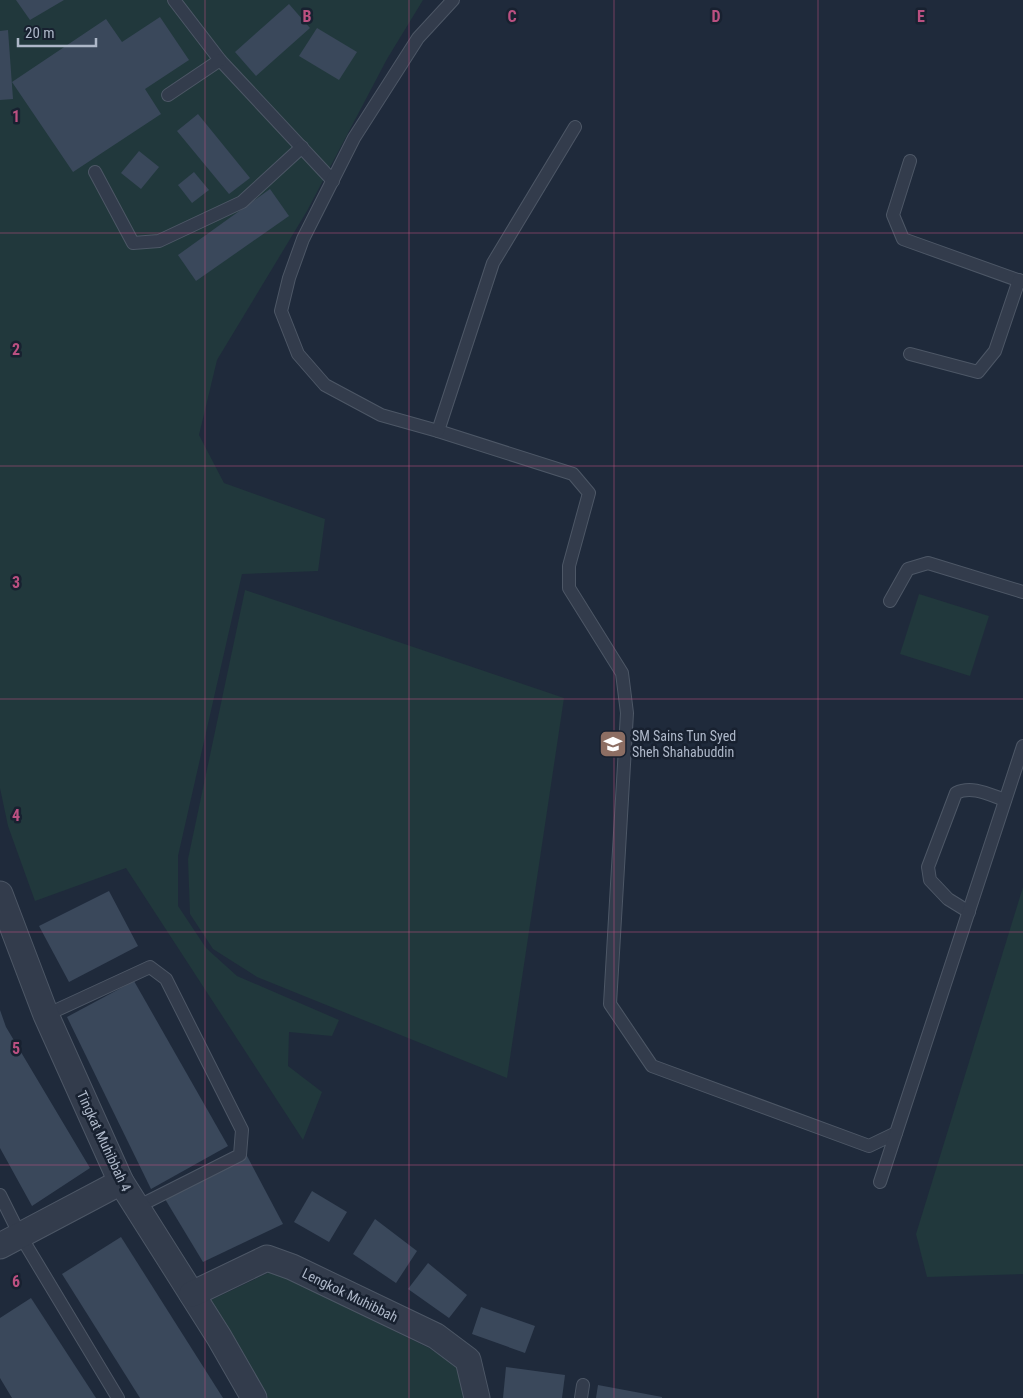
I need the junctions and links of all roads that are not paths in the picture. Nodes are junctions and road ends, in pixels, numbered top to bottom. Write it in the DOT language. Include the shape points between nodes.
graph roads {
  1 [pos="174,0"];
  2 [pos="453,0"];
  3 [pos="220,60"];
  4 [pos="168,95"];
  5 [pos="575,127"];
  6 [pos="302,147"];
  7 [pos="910,162"];
  8 [pos="95,172"];
  9 [pos="333,181"];
  10 [pos="1021,281"];
  11 [pos="910,354"];
  12 [pos="438,431"];
  13 [pos="1023,592"];
  14 [pos="890,601"];
  15 [pos="1023,746"];
  16 [pos="1005,800"];
  17 [pos="0,894"];
  18 [pos="969,912"];
  19 [pos="46,1015"];
  20 [pos="896,1134"];
  21 [pos="121,1182"];
  22 [pos="880,1182"];
  23 [pos="0,1195"];
  24 [pos="137,1208"];
  25 [pos="10,1240"];
  26 [pos="192,1294"];
  27 [pos="583,1385"];
  28 [pos="118,1398"];
  29 [pos="254,1398"];
  30 [pos="477,1398"];
  31 [pos="581,1398"];
  1 -- 3 [label="lane"];
  2 -- 9 [label="lane" via="418,38 354,138"];
  3 -- 4 [label="lane"];
  3 -- 6 [label="lane"];
  5 -- 12 [label="lane" via="493,263"];
  6 -- 8 [label="lane" via="242,202 159,241 133,243"];
  6 -- 9 [label="lane"];
  7 -- 10 [label="lane" via="893,216 903,239"];
  9 -- 12 [label="lane" via="303,239 281,311 298,354 325,385 381,415"];
  10 -- 11 [label="lane" via="995,351 978,372"];
  12 -- 20 [label="lane" via="573,474 589,492 569,566 569,588 622,672 628,713 610,1004 652,1066 869,1146"];
  13 -- 14 [label="lane" via="928,564 908,570"];
  15 -- 16 [label="lane"];
  16 -- 18 [label="lane"];
  16 -- 18 [label="lane" via="972,789 956,794 928,867 930,880 948,899"];
  17 -- 19 [label="street, Tingkat Muhibbah 4"];
  18 -- 20 [label="lane"];
  19 -- 21 [label="street, Tingkat Muhibbah 4"];
  19 -- 24 [label="lane" via="150,967 166,979 242,1130 240,1155"];
  20 -- 22 [label="lane"];
  21 -- 24 [label="street, Tingkat Muhibbah 4"];
  21 -- 25 [label="street"];
  23 -- 25 [label="lane"];
  24 -- 26 [label="street, Tingkat Muhibbah 4"];
  25 -- 28 [label="lane"];
  26 -- 29 [label="street, Tingkat Muhibbah 4"];
  26 -- 30 [label="street, Lengkok Muhibbah" via="267,1258 292,1266 436,1336 468,1360"];
  27 -- 31 [label="lane"];
}
